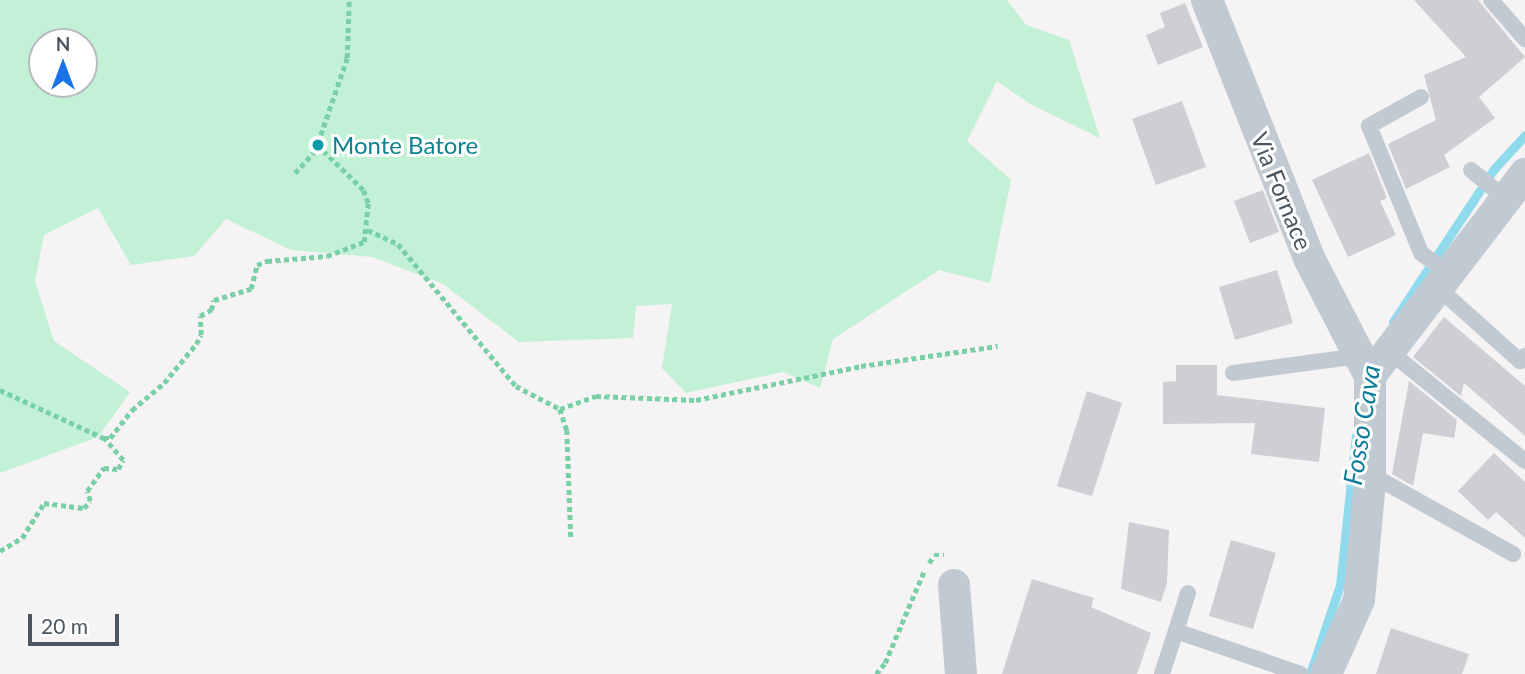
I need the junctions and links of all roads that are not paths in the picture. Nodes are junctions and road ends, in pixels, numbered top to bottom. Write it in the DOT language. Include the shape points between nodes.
graph roads {
  1 [pos="1207,0"];
  2 [pos="1491,0"];
  3 [pos="1525,39"];
  4 [pos="1421,97"];
  5 [pos="1473,171"];
  6 [pos="1509,188"];
  7 [pos="1442,276"];
  8 [pos="1525,356"];
  9 [pos="1369,363"];
  10 [pos="1233,373"];
  11 [pos="1525,460"];
  12 [pos="1370,474"];
  13 [pos="1513,554"];
  14 [pos="954,585"];
  15 [pos="1188,593"];
  16 [pos="1176,631"];
  17 [pos="1264,668"];
  18 [pos="1298,673"];
  19 [pos="961,674"];
  20 [pos="1162,674"];
  21 [pos="1326,674"];
  1 -- 9 [label="street, Via Fornace" via="1310,260"];
  2 -- 3 [label="lane"];
  4 -- 7 [label="lane" via="1369,126 1421,253"];
  5 -- 6 [label="lane"];
  6 -- 7 [label="street"];
  7 -- 8 [label="lane" via="1520,361"];
  7 -- 9 [label="street"];
  9 -- 10 [label="lane"];
  9 -- 11 [label="lane"];
  9 -- 12 [label="street"];
  12 -- 13 [label="lane"];
  12 -- 21 [label="street" via="1359,600"];
  14 -- 19 [label="street"];
  15 -- 16 [label="lane"];
  16 -- 17 [label="lane"];
  16 -- 20 [label="lane"];
  17 -- 18 [label="lane"];
}
